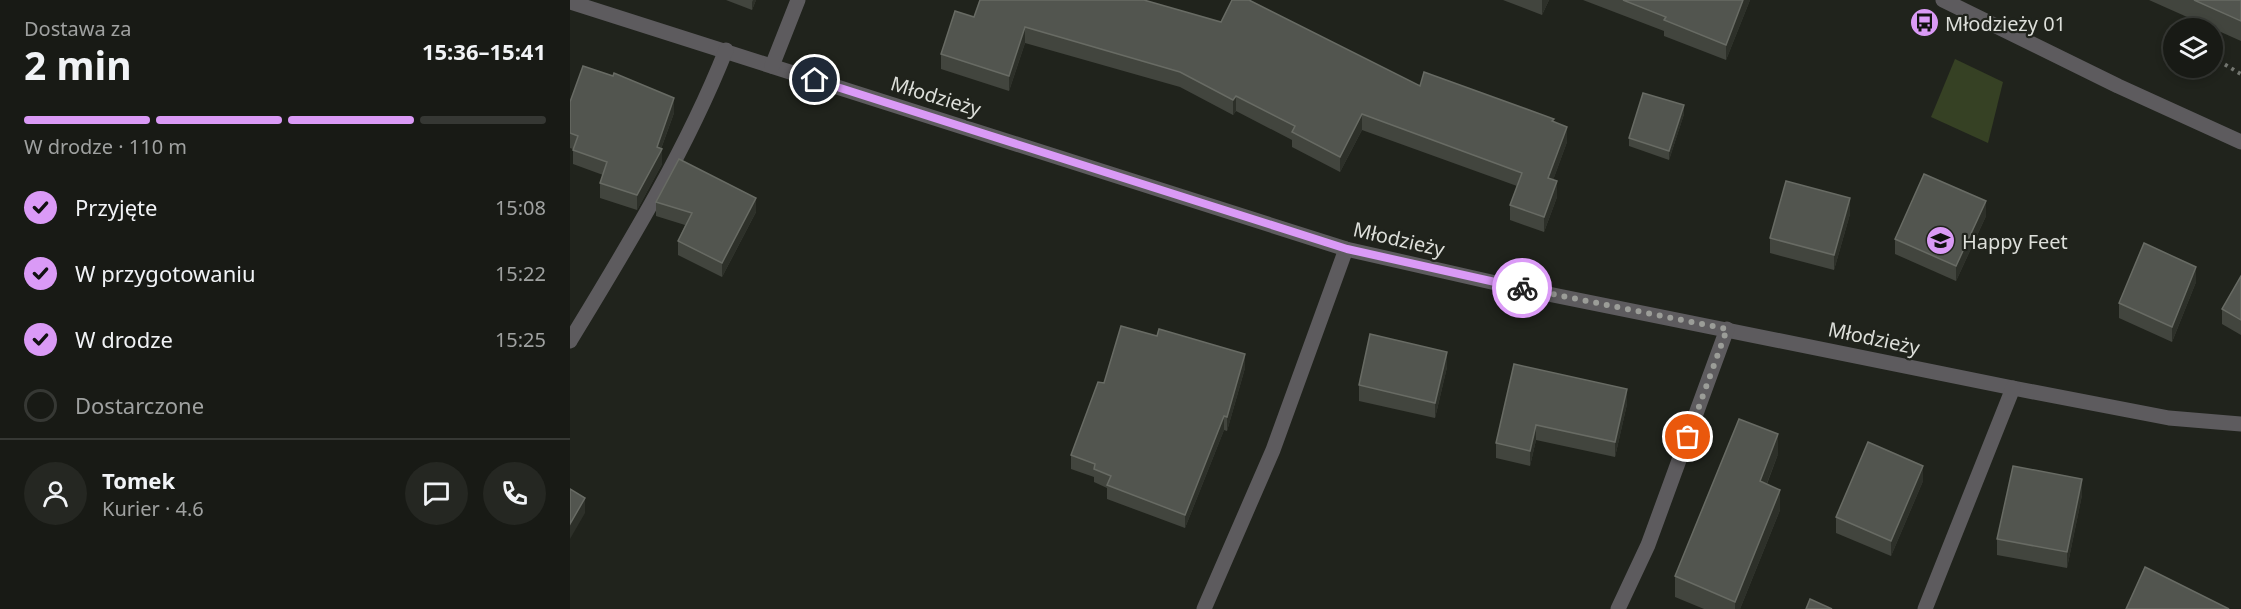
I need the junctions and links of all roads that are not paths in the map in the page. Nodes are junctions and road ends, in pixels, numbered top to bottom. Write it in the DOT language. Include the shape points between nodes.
graph roads {
  1 [pos="798,0"];
  2 [pos="1943,0"];
  3 [pos="571,7"];
  4 [pos="726,50"];
  5 [pos="772,66"];
  6 [pos="2241,142"];
  7 [pos="1347,249"];
  8 [pos="1727,329"];
  9 [pos="570,341"];
  10 [pos="2013,388"];
  11 [pos="2241,424"];
  12 [pos="1204,609"];
  13 [pos="1618,609"];
  14 [pos="1925,609"];
  1 -- 5 [label="street"];
  2 -- 6 [label="street"];
  3 -- 4 [label="street, Młodzieży"];
  4 -- 5 [label="street, Młodzieży"];
  4 -- 9 [label="street" via="667,178"];
  5 -- 7 [label="street, Młodzieży"];
  7 -- 8 [label="street, Młodzieży"];
  7 -- 12 [label="street" via="1273,450"];
  8 -- 10 [label="street, Młodzieży"];
  8 -- 13 [label="street" via="1648,545"];
  10 -- 11 [label="street, Młodzieży" via="2169,418"];
  10 -- 14 [label="street"];
}
